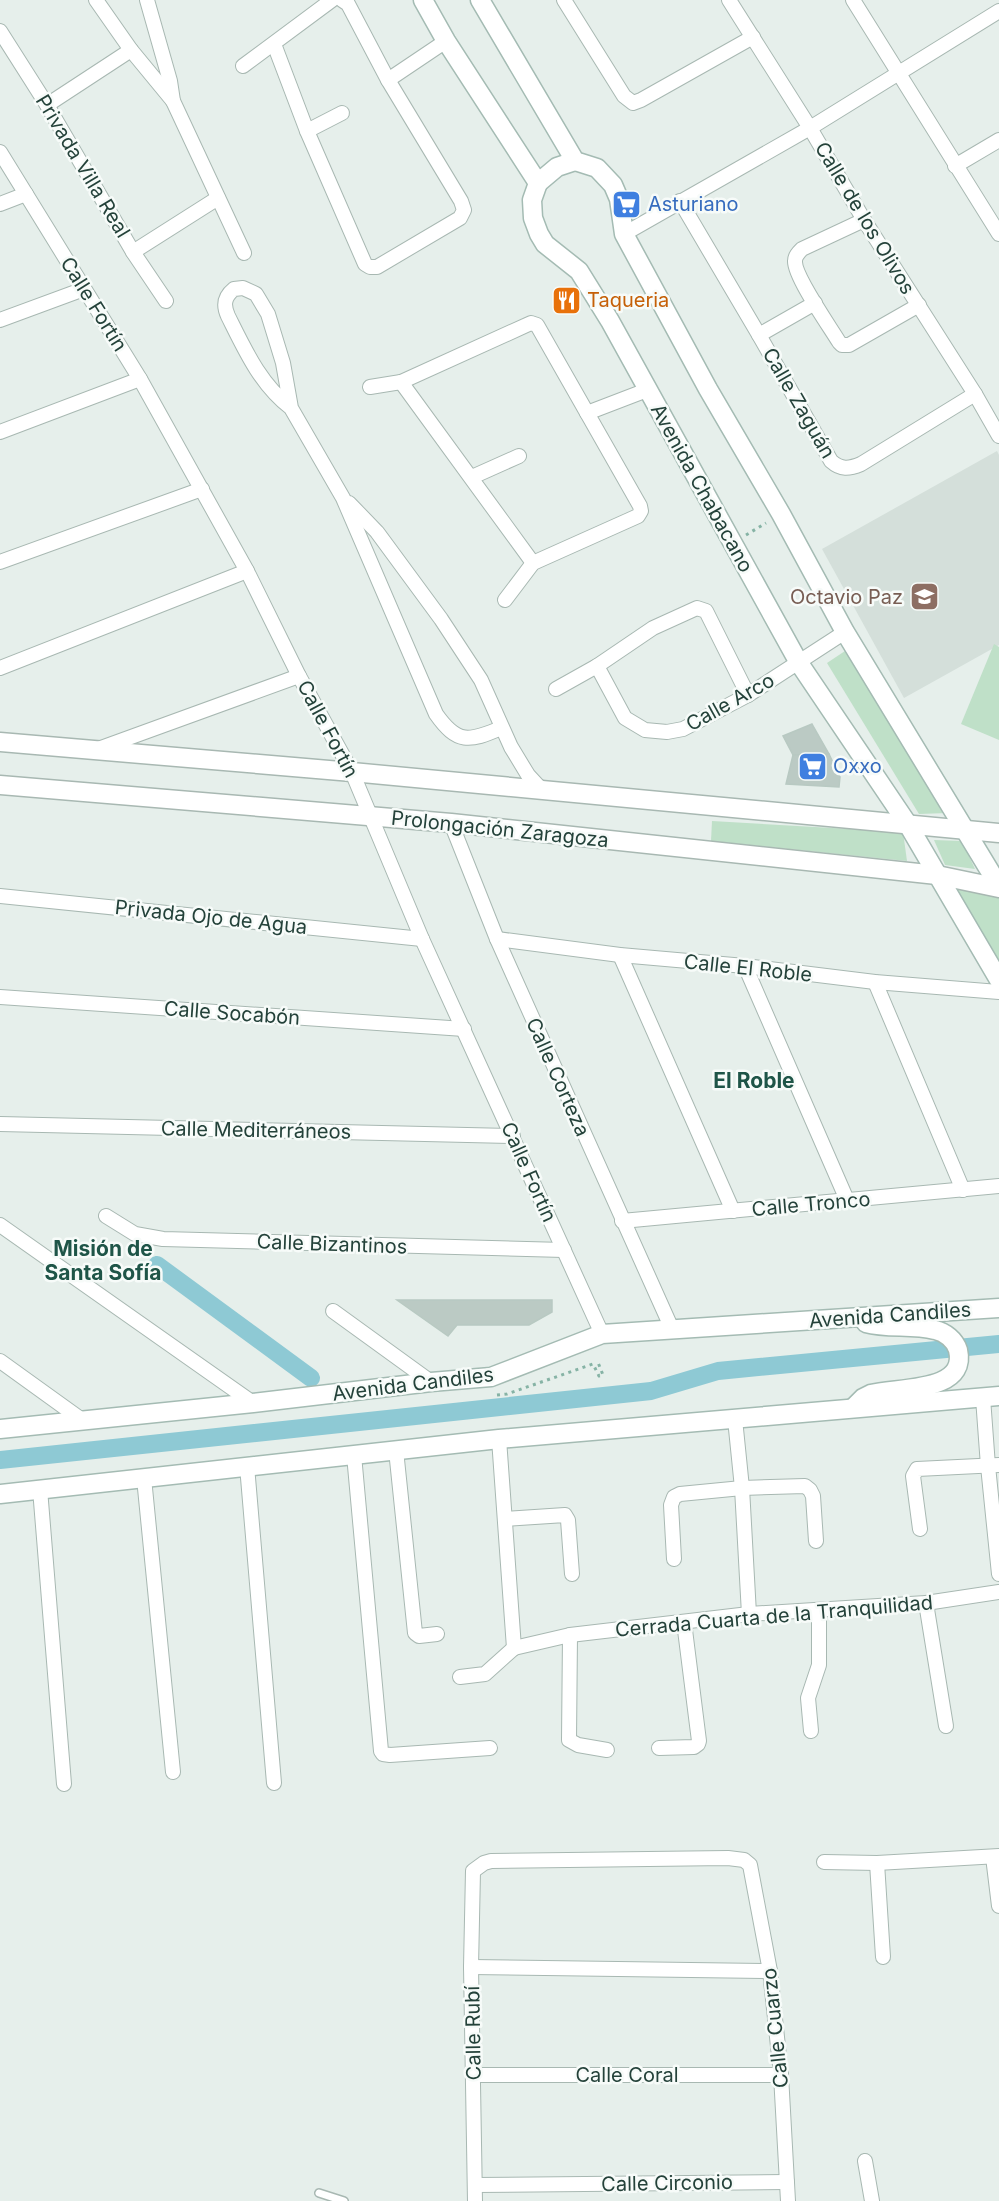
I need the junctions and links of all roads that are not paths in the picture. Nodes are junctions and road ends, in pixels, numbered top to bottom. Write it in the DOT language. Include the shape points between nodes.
graph roads {
  1 [pos="96,0"];
  2 [pos="147,0"];
  3 [pos="332,0"];
  4 [pos="342,0"];
  5 [pos="423,0"];
  6 [pos="564,0"];
  7 [pos="729,0"];
  8 [pos="853,0"];
  9 [pos="989,0"];
  10 [pos="482,1"];
  11 [pos="998,12"];
  12 [pos="0,31"];
  13 [pos="753,37"];
  14 [pos="446,41"];
  15 [pos="274,44"];
  16 [pos="131,50"];
  17 [pos="243,66"];
  18 [pos="898,74"];
  19 [pos="388,80"];
  20 [pos="173,101"];
  21 [pos="47,105"];
  22 [pos="342,113"];
  23 [pos="810,128"];
  24 [pos="307,130"];
  25 [pos="999,140"];
  26 [pos="0,152"];
  27 [pos="574,161"];
  28 [pos="955,166"];
  29 [pos="538,183"];
  30 [pos="26,194"];
  31 [pos="218,198"];
  32 [pos="680,201"];
  33 [pos="0,204"];
  34 [pos="864,220"];
  35 [pos="624,234"];
  36 [pos="999,234"];
  37 [pos="133,252"];
  38 [pos="244,253"];
  39 [pos="84,288"];
  40 [pos="166,301"];
  41 [pos="815,303"];
  42 [pos="919,305"];
  43 [pos="0,320"];
  44 [pos="759,335"];
  45 [pos="140,379"];
  46 [pos="401,382"];
  47 [pos="370,387"];
  48 [pos="647,390"];
  49 [pos="975,394"];
  50 [pos="291,408"];
  51 [pos="586,412"];
  52 [pos="0,432"];
  53 [pos="999,436"];
  54 [pos="519,456"];
  55 [pos="472,477"];
  56 [pos="202,489"];
  57 [pos="343,498"];
  58 [pos="0,562"];
  59 [pos="533,563"];
  60 [pos="248,571"];
  61 [pos="505,600"];
  62 [pos="845,632"];
  63 [pos="799,663"];
  64 [pos="597,666"];
  65 [pos="0,668"];
  66 [pos="299,676"];
  67 [pos="556,689"];
  68 [pos="748,695"];
  69 [pos="501,728"];
  70 [pos="0,747"];
  71 [pos="95,750"];
  72 [pos="352,772"];
  73 [pos="0,785"];
  74 [pos="541,789"];
  75 [pos="369,815"];
  76 [pos="451,823"];
  77 [pos="907,824"];
  78 [pos="966,830"];
  79 [pos="999,833"];
  80 [pos="937,874"];
  81 [pos="999,887"];
  82 [pos="0,896"];
  83 [pos="422,939"];
  84 [pos="497,939"];
  85 [pos="620,956"];
  86 [pos="745,966"];
  87 [pos="999,980"];
  88 [pos="875,982"];
  89 [pos="999,992"];
  90 [pos="0,997"];
  91 [pos="464,1029"];
  92 [pos="0,1124"];
  93 [pos="513,1136"];
  94 [pos="999,1186"];
  95 [pos="963,1190"];
  96 [pos="847,1200"];
  97 [pos="733,1211"];
  98 [pos="106,1216"];
  99 [pos="622,1221"];
  100 [pos="0,1225"];
  101 [pos="564,1250"];
  102 [pos="999,1308"];
  103 [pos="333,1311"];
  104 [pos="845,1318"];
  105 [pos="672,1329"];
  106 [pos="602,1334"];
  107 [pos="0,1361"];
  108 [pos="431,1382"];
  109 [pos="991,1397"];
  110 [pos="253,1403"];
  111 [pos="854,1407"];
  112 [pos="735,1419"];
  113 [pos="82,1420"];
  114 [pos="0,1429"];
  115 [pos="499,1439"];
  116 [pos="396,1450"];
  117 [pos="354,1455"];
  118 [pos="993,1466"];
  119 [pos="247,1467"];
  120 [pos="144,1478"];
  121 [pos="742,1488"];
  122 [pos="40,1489"];
  123 [pos="0,1494"];
  124 [pos="505,1519"];
  125 [pos="920,1529"];
  126 [pos="816,1541"];
  127 [pos="674,1559"];
  128 [pos="572,1574"];
  129 [pos="999,1574"];
  130 [pos="999,1592"];
  131 [pos="926,1603"];
  132 [pos="819,1611"];
  133 [pos="749,1614"];
  134 [pos="684,1622"];
  135 [pos="437,1634"];
  136 [pos="570,1635"];
  137 [pos="514,1648"];
  138 [pos="460,1677"];
  139 [pos="946,1726"];
  140 [pos="811,1731"];
  141 [pos="490,1748"];
  142 [pos="659,1748"];
  143 [pos="607,1750"];
  144 [pos="173,1772"];
  145 [pos="274,1783"];
  146 [pos="64,1784"];
  147 [pos="996,1856"];
  148 [pos="744,1860"];
  149 [pos="824,1862"];
  150 [pos="877,1863"];
  151 [pos="999,1906"];
  152 [pos="883,1957"];
  153 [pos="471,1967"];
  154 [pos="770,1971"];
  155 [pos="473,2075"];
  156 [pos="781,2075"];
  157 [pos="865,2161"];
  158 [pos="787,2182"];
  159 [pos="475,2185"];
  160 [pos="319,2193"];
  161 [pos="344,2201"];
  162 [pos="475,2201"];
  163 [pos="788,2201"];
  164 [pos="872,2201"];
  1 -- 16 [label="street"];
  2 -- 20 [label="street"];
  3 -- 15 [label="street"];
  4 -- 19 [label="street" via="348,4"];
  5 -- 14 [label="main road"];
  6 -- 13 [label="street" via="624,96 633,103"];
  7 -- 13 [label="street, Calle de los Olivos"];
  8 -- 18 [label="street"];
  9 -- 11 [label="street"];
  10 -- 27 [label="main road"];
  11 -- 18 [label="street"];
  12 -- 21 [label="street, Privada Villa Real"];
  13 -- 23 [label="street, Calle de los Olivos"];
  14 -- 19 [label="street"];
  14 -- 29 [label="main road"];
  15 -- 17 [label="street"];
  15 -- 24 [label="street"];
  16 -- 20 [label="street"];
  16 -- 21 [label="street"];
  18 -- 23 [label="street"];
  18 -- 28 [label="street"];
  19 -- 24 [label="street" via="461,201 464,210 460,218 377,267 370,267 365,264"];
  20 -- 31 [label="street"];
  21 -- 37 [label="street, Privada Villa Real"];
  22 -- 24 [label="street"];
  23 -- 32 [label="street"];
  23 -- 34 [label="street, Calle de los Olivos"];
  25 -- 28 [label="street"];
  26 -- 30 [label="street, Calle Fortín"];
  27 -- 29 [label="main road" via="557,167"];
  27 -- 35 [label="main road" via="597,168 613,185"];
  28 -- 36 [label="street"];
  29 -- 48 [label="main road, Avenida Chabacano" via="532,200 533,218 544,244 579,271"];
  30 -- 33 [label="street"];
  30 -- 39 [label="street, Calle Fortín"];
  31 -- 37 [label="street"];
  31 -- 38 [label="street"];
  32 -- 35 [label="street"];
  32 -- 44 [label="street, Calle Zaguán"];
  34 -- 41 [label="street" via="796,254 796,267"];
  34 -- 42 [label="street, Calle de los Olivos"];
  35 -- 62 [label="main road"];
  37 -- 40 [label="street, Privada Villa Real"];
  39 -- 43 [label="street"];
  39 -- 45 [label="street, Calle Fortín"];
  41 -- 42 [label="street" via="840,344 849,345"];
  41 -- 44 [label="street"];
  42 -- 49 [label="street, Calle de los Olivos"];
  44 -- 49 [label="street, Calle Zaguán" via="831,461 843,469 861,464"];
  45 -- 52 [label="street"];
  45 -- 56 [label="street, Calle Fortín"];
  46 -- 47 [label="street"];
  46 -- 51 [label="street" via="531,323 537,325"];
  46 -- 55 [label="street"];
  48 -- 51 [label="street"];
  48 -- 63 [label="main road, Avenida Chabacano"];
  49 -- 53 [label="street, Calle de los Olivos"];
  50 -- 50 [label="street" via="274,395 251,363 228,316 225,300 234,289 256,294 268,314"];
  50 -- 57 [label="street"];
  51 -- 59 [label="street" via="641,511 638,516"];
  54 -- 55 [label="street"];
  55 -- 59 [label="street"];
  56 -- 58 [label="street"];
  56 -- 60 [label="street, Calle Fortín"];
  57 -- 69 [label="street" via="377,532 441,619 481,680"];
  57 -- 69 [label="street" via="436,714 448,732 482,736"];
  59 -- 61 [label="street"];
  60 -- 65 [label="street"];
  60 -- 66 [label="street, Calle Fortín"];
  62 -- 63 [label="street, Calle Arco"];
  62 -- 78 [label="main road"];
  63 -- 68 [label="street, Calle Arco"];
  63 -- 77 [label="main road, Avenida Chabacano"];
  64 -- 67 [label="street"];
  64 -- 68 [label="street, Calle Arco" via="625,717 645,730 682,729"];
  64 -- 68 [label="street" via="653,628 697,608 706,611"];
  66 -- 71 [label="street"];
  66 -- 72 [label="street, Calle Fortín"];
  69 -- 74 [label="street" via="528,775"];
  70 -- 71 [label="main road"];
  71 -- 72 [label="main road"];
  72 -- 74 [label="main road"];
  72 -- 75 [label="street, Calle Fortín"];
  73 -- 75 [label="main road, Prolongación Zaragoza"];
  74 -- 77 [label="main road"];
  75 -- 76 [label="main road, Prolongación Zaragoza"];
  75 -- 83 [label="street, Calle Fortín"];
  76 -- 80 [label="main road, Prolongación Zaragoza"];
  76 -- 84 [label="street, Calle Corteza"];
  77 -- 78 [label="main road"];
  77 -- 80 [label="main road, Avenida Chabacano"];
  78 -- 79 [label="main road"];
  78 -- 81 [label="main road"];
  80 -- 81 [label="main road, Prolongación Zaragoza"];
  80 -- 87 [label="main road, Avenida Chabacano"];
  82 -- 83 [label="street, Privada Ojo de Agua"];
  83 -- 91 [label="street, Calle Fortín"];
  84 -- 85 [label="street, Calle El Roble"];
  84 -- 99 [label="street, Calle Corteza"];
  85 -- 86 [label="street, Calle El Roble"];
  85 -- 97 [label="street"];
  86 -- 88 [label="street, Calle El Roble"];
  86 -- 96 [label="street"];
  88 -- 89 [label="street, Calle El Roble"];
  88 -- 95 [label="street"];
  90 -- 91 [label="street, Calle Socabón"];
  91 -- 93 [label="street, Calle Fortín"];
  92 -- 93 [label="street, Calle Mediterráneos"];
  93 -- 101 [label="street, Calle Fortín"];
  94 -- 95 [label="street, Calle Tronco"];
  95 -- 96 [label="street, Calle Tronco"];
  96 -- 97 [label="street, Calle Tronco"];
  97 -- 99 [label="street, Calle Tronco"];
  98 -- 101 [label="street, Calle Bizantinos" via="135,1234 163,1239"];
  99 -- 105 [label="street, Calle Corteza"];
  100 -- 110 [label="street"];
  101 -- 106 [label="street, Calle Fortín"];
  102 -- 104 [label="main road, Avenida Candiles"];
  103 -- 108 [label="street"];
  104 -- 105 [label="main road, Avenida Candiles"];
  104 -- 111 [label="main road" via="882,1327 934,1329 948,1336 958,1353 956,1368 943,1382 871,1394"];
  105 -- 106 [label="main road, Avenida Candiles"];
  106 -- 108 [label="main road, Avenida Candiles" via="491,1377"];
  107 -- 113 [label="street"];
  108 -- 110 [label="main road, Avenida Candiles"];
  109 -- 111 [label="main road"];
  109 -- 118 [label="street"];
  110 -- 113 [label="main road, Avenida Candiles"];
  111 -- 112 [label="main road"];
  112 -- 115 [label="main road"];
  112 -- 121 [label="street"];
  113 -- 114 [label="main road, Avenida Candiles"];
  115 -- 116 [label="main road"];
  115 -- 124 [label="street"];
  116 -- 117 [label="main road"];
  116 -- 135 [label="street" via="415,1633"];
  117 -- 119 [label="main road"];
  117 -- 141 [label="street" via="381,1751 390,1755"];
  118 -- 125 [label="street" via="917,1469 913,1476"];
  118 -- 129 [label="street"];
  119 -- 120 [label="main road"];
  119 -- 145 [label="street"];
  120 -- 122 [label="main road"];
  120 -- 144 [label="street"];
  121 -- 126 [label="street" via="805,1486 810,1490 814,1508"];
  121 -- 127 [label="street" via="674,1497"];
  121 -- 133 [label="street"];
  122 -- 123 [label="main road"];
  122 -- 146 [label="street"];
  124 -- 128 [label="street" via="565,1515"];
  124 -- 137 [label="street"];
  130 -- 131 [label="street, Cerrada Cuarta de la Tranquilidad"];
  131 -- 132 [label="street, Cerrada Cuarta de la Tranquilidad"];
  131 -- 139 [label="street"];
  132 -- 133 [label="street, Cerrada Cuarta de la Tranquilidad"];
  132 -- 140 [label="street" via="819,1665 808,1698"];
  133 -- 134 [label="street, Cerrada Cuarta de la Tranquilidad"];
  134 -- 136 [label="street, Cerrada Cuarta de la Tranquilidad"];
  134 -- 142 [label="street" via="699,1741 694,1747"];
  136 -- 137 [label="street, Cerrada Cuarta de la Tranquilidad"];
  136 -- 143 [label="street" via="569,1737 578,1745"];
  137 -- 138 [label="street" via="485,1674"];
  147 -- 150 [label="street"];
  147 -- 151 [label="street"];
  148 -- 153 [label="street, Calle Rubí" via="491,1861 477,1866 471,1878"];
  148 -- 154 [label="street, Calle Cuarzo" via="753,1873"];
  149 -- 150 [label="street"];
  150 -- 152 [label="street"];
  153 -- 154 [label="street"];
  153 -- 155 [label="street, Calle Rubí"];
  154 -- 156 [label="street, Calle Cuarzo"];
  155 -- 156 [label="street, Calle Coral"];
  155 -- 159 [label="street, Calle Rubí"];
  156 -- 158 [label="street, Calle Cuarzo"];
  157 -- 164 [label="street"];
  158 -- 159 [label="street, Calle Circonio"];
  158 -- 163 [label="street, Calle Cuarzo"];
  159 -- 162 [label="street, Calle Rubí"];
  160 -- 161 [label="lane"];
}
